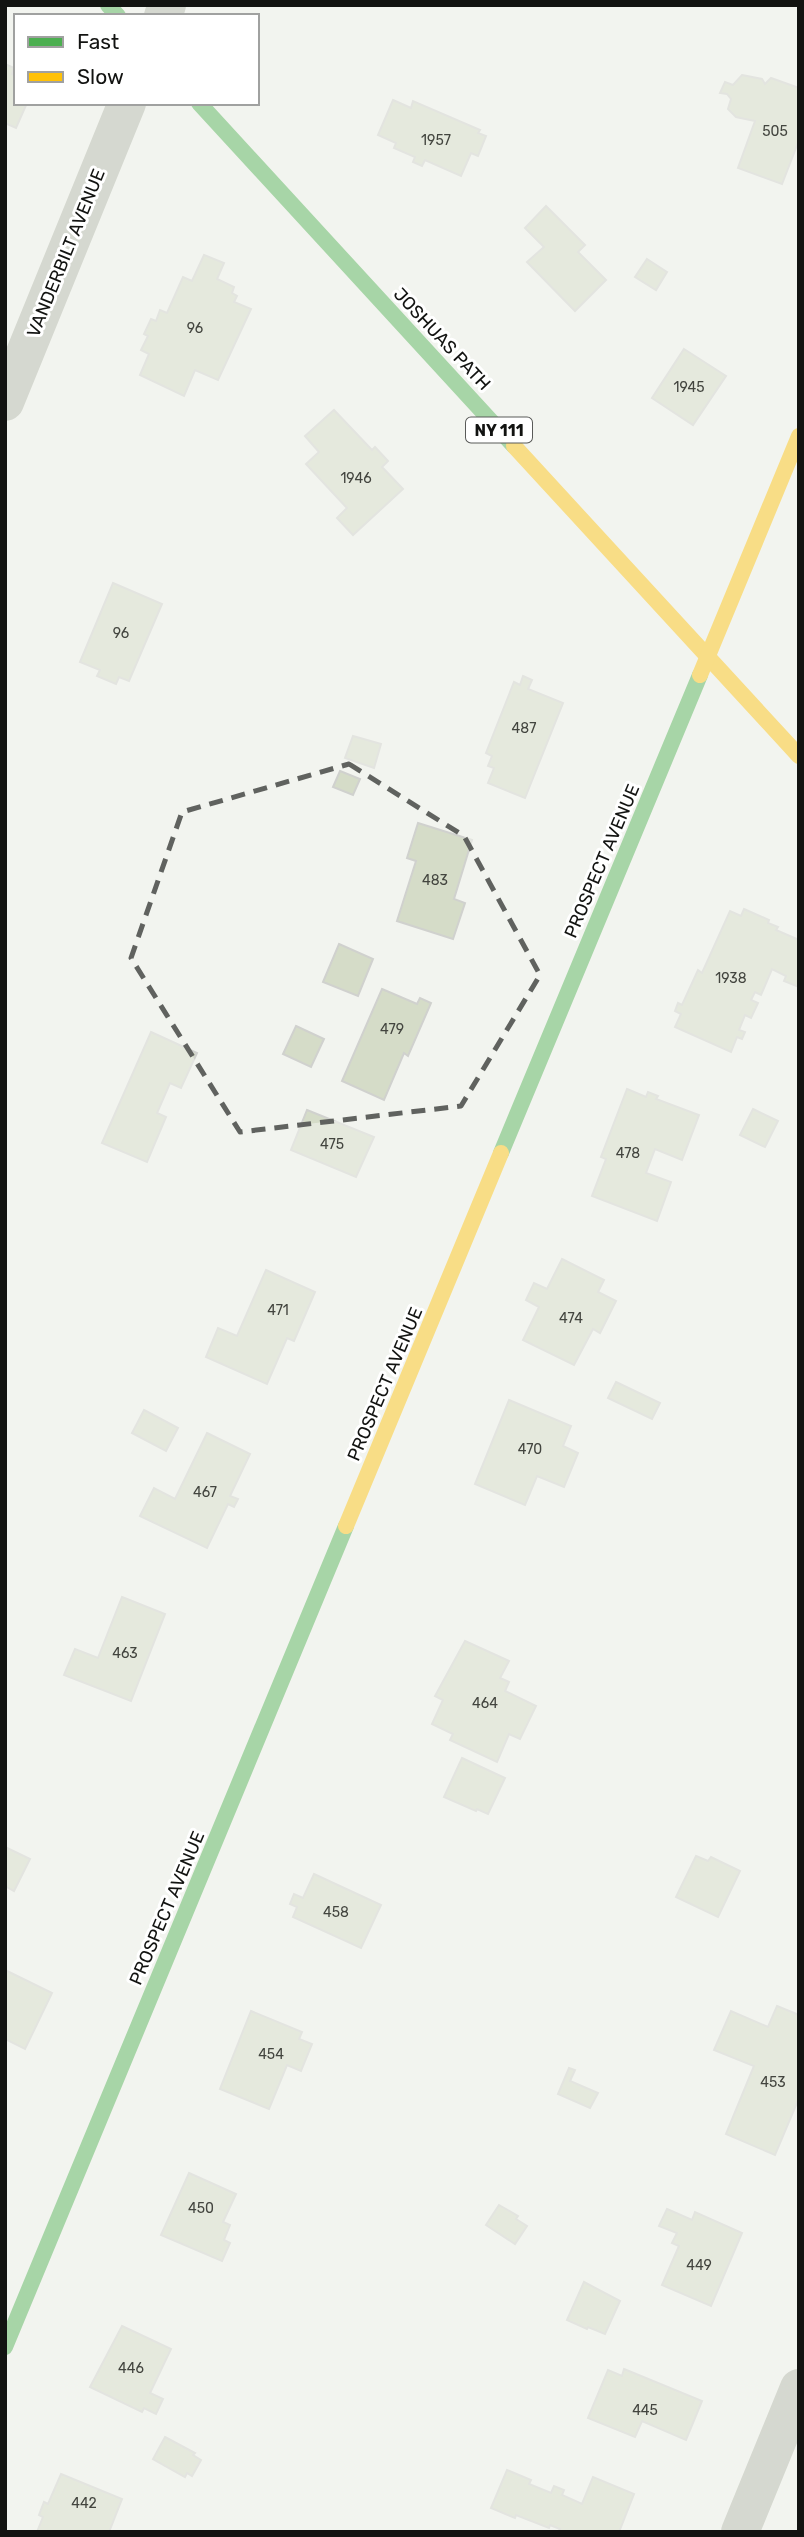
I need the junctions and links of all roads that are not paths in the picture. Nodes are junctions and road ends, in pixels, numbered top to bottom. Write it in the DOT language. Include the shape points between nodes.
graph roads {
  1 [pos="126,105"];
  2 [pos="201,105"];
  3 [pos="5,402"];
  4 [pos="799,436"];
  5 [pos="708,657"];
  6 [pos="799,756"];
  7 [pos="5,2347"];
  8 [pos="799,2388"];
  9 [pos="740,2532"];
  1 -- 3 [label="street, VANDERBILT AVENUE"];
  2 -- 5 [label="street, JOSHUAS PATH / NY 111"];
  4 -- 5 [label="street, PROSPECT AVENUE"];
  5 -- 6 [label="street, JOSHUAS PATH / NY 111"];
  5 -- 7 [label="street, PROSPECT AVENUE"];
  8 -- 9 [label="street"];
}
